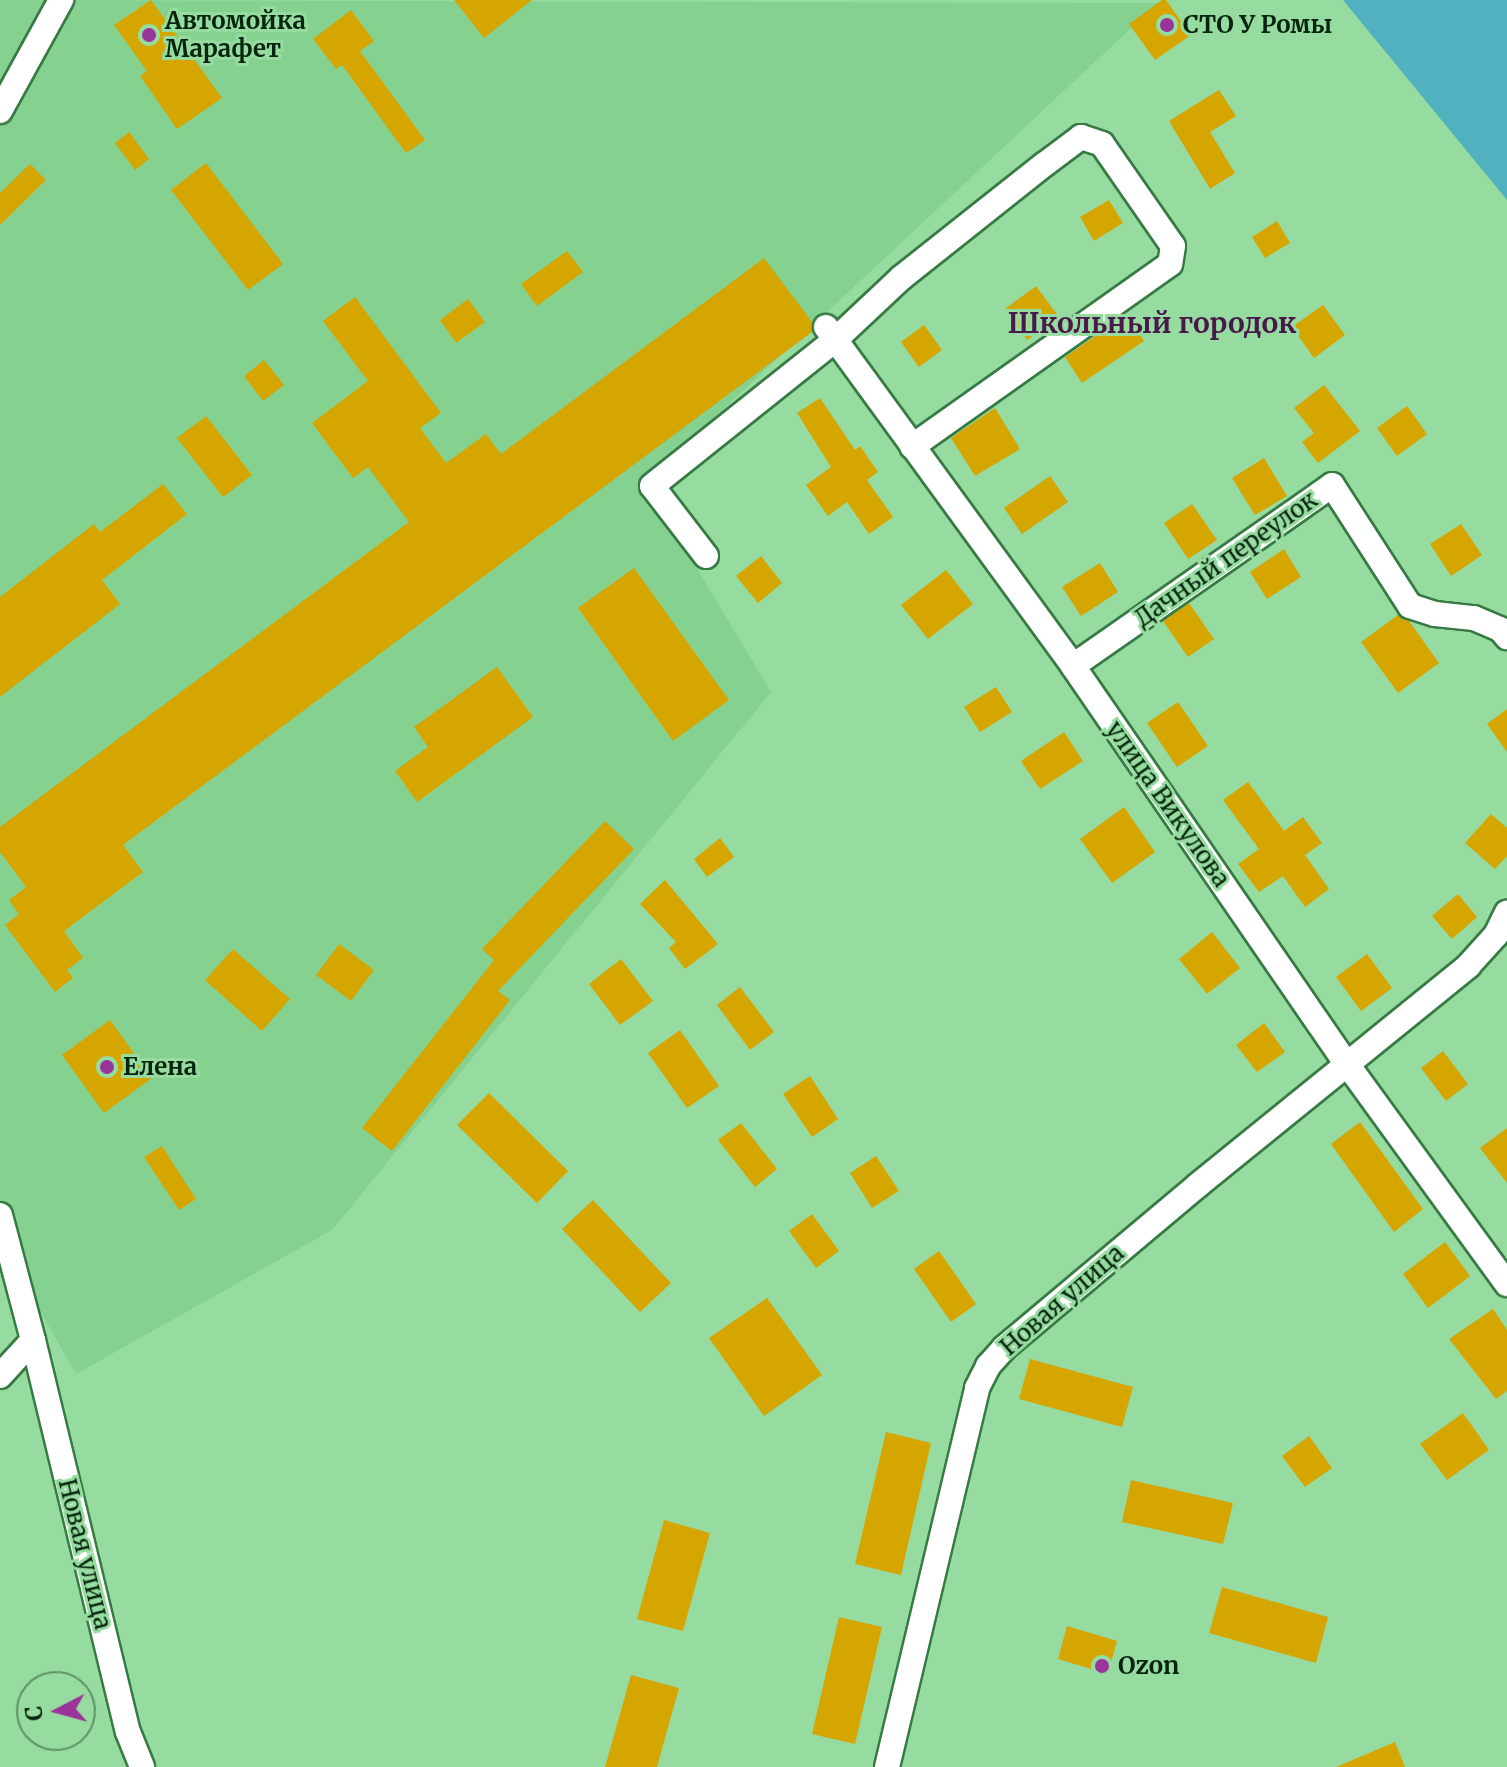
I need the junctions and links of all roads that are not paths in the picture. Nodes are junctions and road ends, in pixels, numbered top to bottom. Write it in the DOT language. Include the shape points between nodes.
graph roads {
  1 [pos="61,0"];
  2 [pos="0,111"];
  3 [pos="830,334"];
  4 [pos="912,447"];
  5 [pos="706,556"];
  6 [pos="1507,637"];
  7 [pos="1073,666"];
  8 [pos="1507,912"];
  9 [pos="1347,1064"];
  10 [pos="0,1215"];
  11 [pos="1507,1284"];
  12 [pos="33,1340"];
  13 [pos="0,1376"];
  14 [pos="142,1767"];
  15 [pos="887,1767"];
  1 -- 2 [label="street"];
  3 -- 4 [label="street, улица Викулова"];
  3 -- 4 [label="street" via="1081,137 1102,144 1173,246 1170,264"];
  3 -- 5 [label="street" via="652,486"];
  4 -- 7 [label="street, улица Викулова"];
  6 -- 7 [label="street, Дачный переулок" via="1474,618 1410,606 1332,485"];
  7 -- 9 [label="street, улица Викулова"];
  8 -- 9 [label="street" via="1496,935 1468,966"];
  9 -- 11 [label="street, улица Викулова"];
  9 -- 15 [label="street, Новая улица" via="988,1366 977,1388"];
  10 -- 12 [label="street, Новая улица"];
  12 -- 13 [label="street"];
  12 -- 14 [label="street, Новая улица" via="128,1732"];
}
